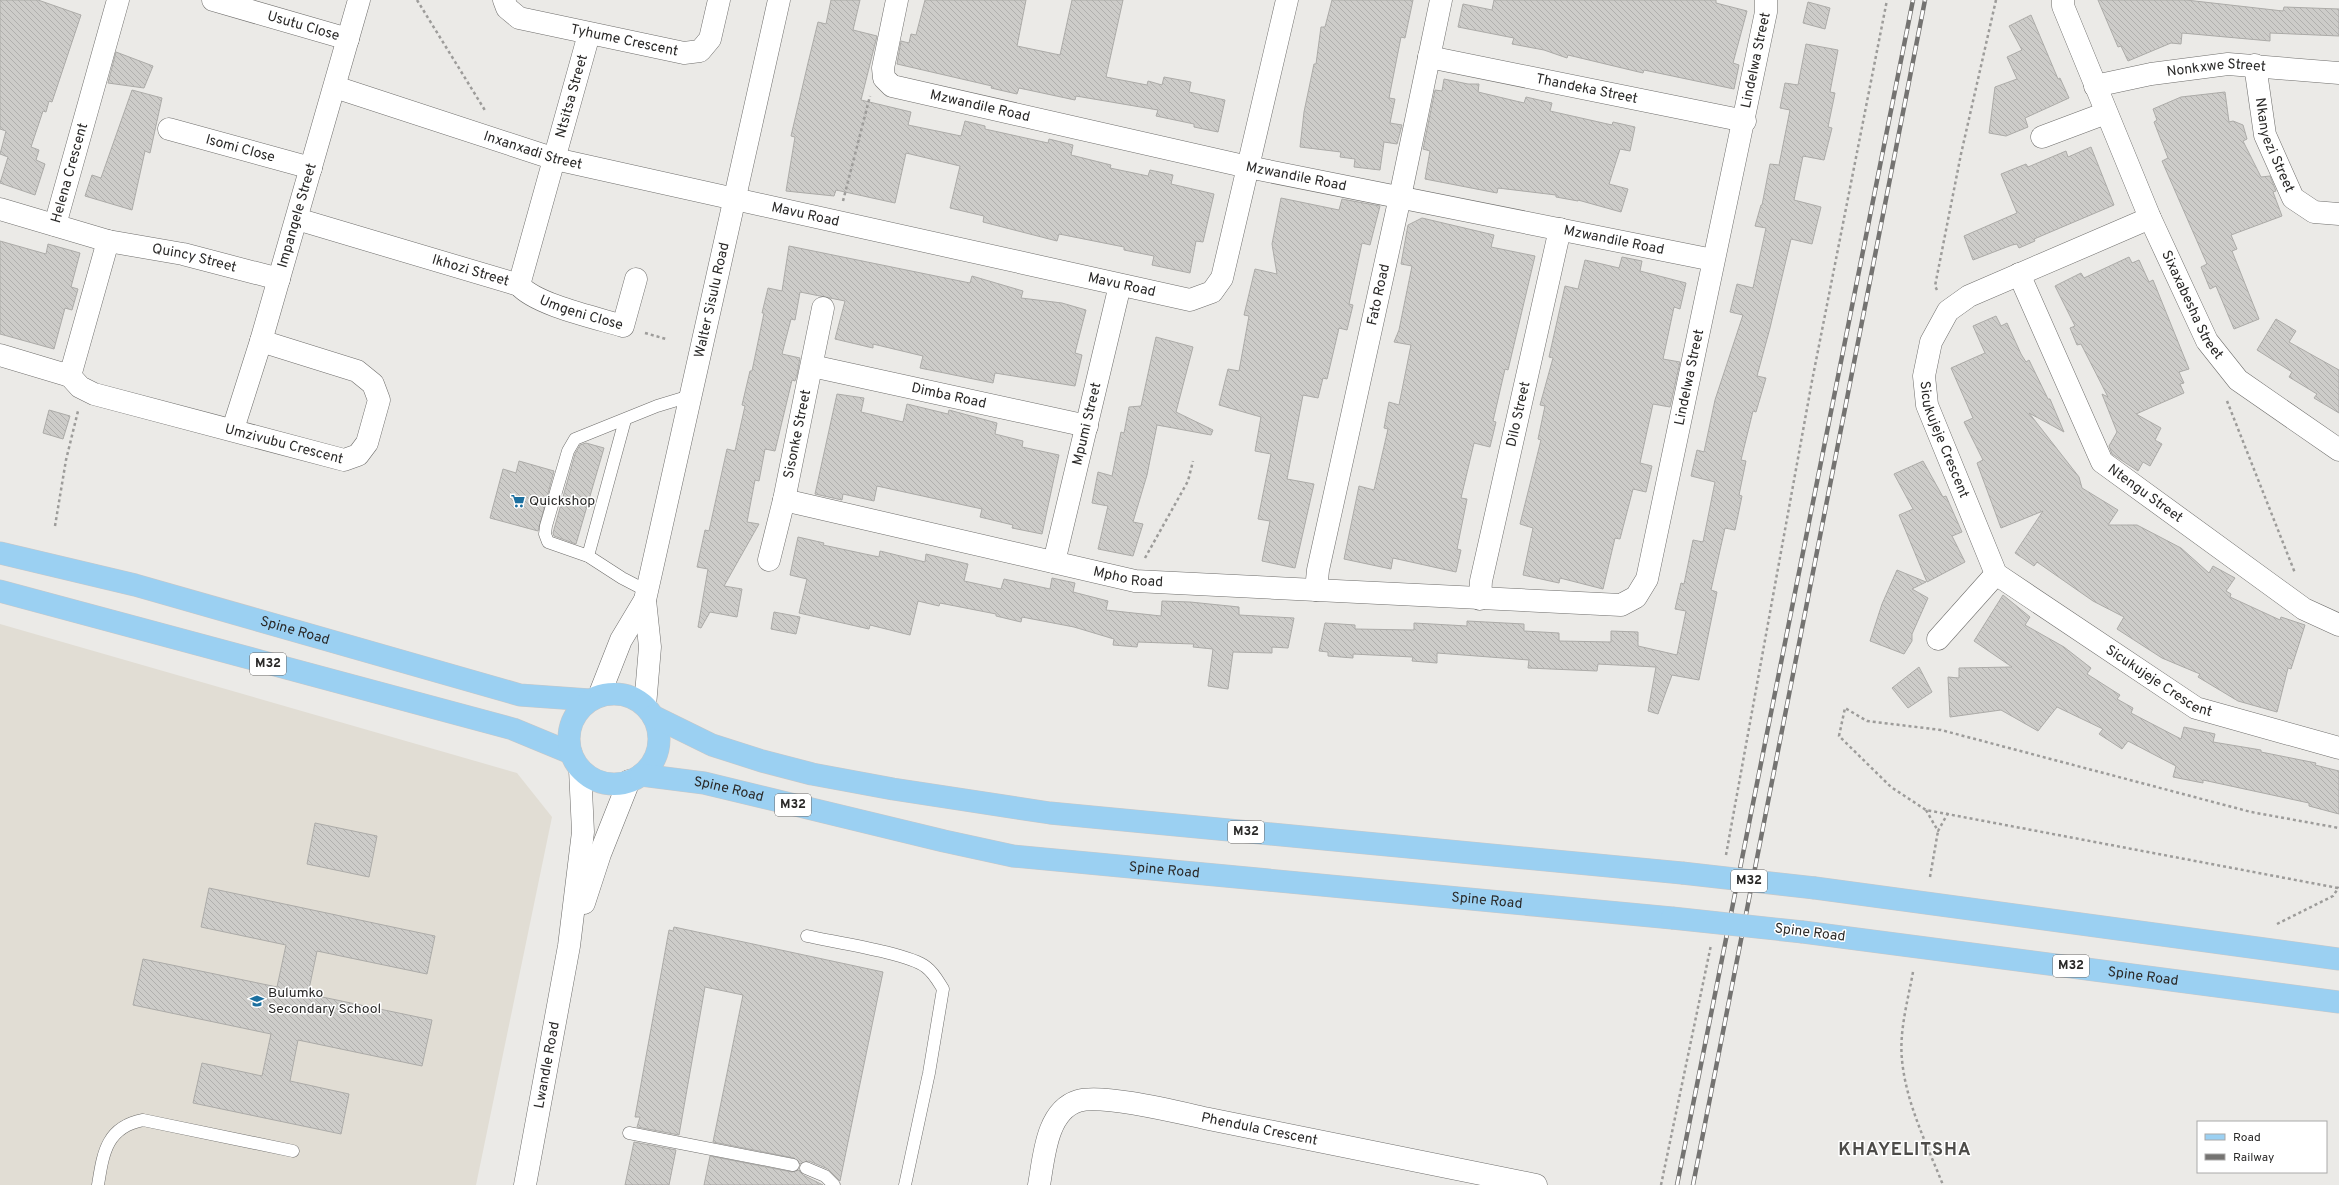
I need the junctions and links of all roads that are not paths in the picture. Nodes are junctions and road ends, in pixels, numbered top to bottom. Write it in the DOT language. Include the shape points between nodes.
graph roads {
  1 [pos="118,0"];
  2 [pos="213,0"];
  3 [pos="359,0"];
  4 [pos="504,0"];
  5 [pos="719,0"];
  6 [pos="779,0"];
  7 [pos="897,0"];
  8 [pos="1287,0"];
  9 [pos="1441,0"];
  10 [pos="1766,0"];
  11 [pos="2062,0"];
  12 [pos="589,34"];
  13 [pos="348,38"];
  14 [pos="1429,57"];
  15 [pos="2255,65"];
  16 [pos="2339,73"];
  17 [pos="2095,86"];
  18 [pos="335,87"];
  19 [pos="2106,113"];
  20 [pos="1745,121"];
  21 [pos="169,129"];
  22 [pos="2042,137"];
  23 [pos="555,159"];
  24 [pos="1248,167"];
  25 [pos="311,168"];
  26 [pos="1400,197"];
  27 [pos="734,200"];
  28 [pos="0,209"];
  29 [pos="2339,214"];
  30 [pos="297,218"];
  31 [pos="2150,218"];
  32 [pos="55,225"];
  33 [pos="1560,229"];
  34 [pos="108,241"];
  35 [pos="1714,260"];
  36 [pos="2019,274"];
  37 [pos="636,279"];
  38 [pos="279,280"];
  39 [pos="519,285"];
  40 [pos="1120,285"];
  41 [pos="823,308"];
  42 [pos="261,341"];
  43 [pos="0,355"];
  44 [pos="812,366"];
  45 [pos="70,376"];
  46 [pos="690,396"];
  47 [pos="625,420"];
  48 [pos="1087,426"];
  49 [pos="233,429"];
  50 [pos="2339,450"];
  51 [pos="784,500"];
  52 [pos="0,553"];
  53 [pos="588,556"];
  54 [pos="769,560"];
  55 [pos="1054,562"];
  56 [pos="1996,574"];
  57 [pos="1316,590"];
  58 [pos="0,591"];
  59 [pos="646,595"];
  60 [pos="1480,599"];
  61 [pos="2339,625"];
  62 [pos="1938,639"];
  63 [pos="595,698"];
  64 [pos="649,711"];
  65 [pos="2339,748"];
  66 [pos="575,761"];
  67 [pos="635,778"];
  68 [pos="807,936"];
  69 [pos="569,946"];
  70 [pos="2339,959"];
  71 [pos="2339,1002"];
  72 [pos="629,1133"];
  73 [pos="293,1150"];
  74 [pos="793,1165"];
  75 [pos="806,1168"];
  76 [pos="98,1185"];
  77 [pos="525,1185"];
  78 [pos="834,1185"];
  79 [pos="905,1185"];
  80 [pos="1039,1185"];
  81 [pos="1536,1185"];
  1 -- 32 [label="street, Helena Crescent"];
  2 -- 13 [label="street, Usutu Close"];
  3 -- 13 [label="street, Impangele Street"];
  4 -- 12 [label="street, Tyhume Crescent" via="507,8 519,18"];
  5 -- 12 [label="street, Tyhume Crescent" via="710,39 700,50 684,53"];
  6 -- 27 [label="street, Walter Sisulu Road"];
  7 -- 24 [label="street, Mzwandile Road" via="883,68 884,78 892,86"];
  8 -- 24 [label="street, Mavu Road"];
  9 -- 14 [label="street, Fato Road"];
  10 -- 20 [label="street, Lindelwa Street" via="1766,12"];
  11 -- 17 [label="street, Sixaxabesha Street"];
  12 -- 23 [label="street, Ntsitsa Street"];
  13 -- 18 [label="street, Impangele Street"];
  14 -- 20 [label="street, Thandeka Street"];
  14 -- 26 [label="street, Fato Road"];
  15 -- 16 [label="street, Nonkxwe Street"];
  15 -- 17 [label="street, Nonkxwe Street" via="2228,64 2151,74"];
  15 -- 29 [label="street, Nkanyezi Street" via="2265,135 2293,198 2314,212"];
  17 -- 19 [label="street, Sixaxabesha Street"];
  18 -- 23 [label="street, Inxanxadi Street"];
  18 -- 25 [label="street, Impangele Street"];
  19 -- 22 [label="street"];
  19 -- 31 [label="street, Sixaxabesha Street"];
  20 -- 35 [label="street, Lindelwa Street"];
  21 -- 25 [label="street, Isomi Close"];
  23 -- 27 [label="street, Inxanxadi Street"];
  23 -- 39 [label="street, Ikhozi Street"];
  24 -- 26 [label="street, Mzwandile Road"];
  24 -- 40 [label="street, Mavu Road" via="1222,278 1212,292 1190,300"];
  25 -- 30 [label="street, Impangele Street"];
  26 -- 33 [label="street, Mzwandile Road"];
  26 -- 57 [label="street, Fato Road" via="1318,570"];
  27 -- 40 [label="street, Mavu Road"];
  27 -- 46 [label="street, Walter Sisulu Road"];
  28 -- 32 [label="street"];
  30 -- 38 [label="street, Impangele Street"];
  30 -- 39 [label="street, Ikhozi Street"];
  31 -- 36 [label="street, Sicukujeje Crescent"];
  31 -- 50 [label="street, Sixaxabesha Street" via="2207,341 2238,380"];
  32 -- 34 [label="street, Helena Crescent"];
  33 -- 35 [label="street, Mzwandile Road"];
  33 -- 60 [label="street, Dilo Street" via="1481,581"];
  34 -- 38 [label="street, Quincy Street" via="184,254"];
  34 -- 45 [label="street"];
  35 -- 60 [label="street, Lindelwa Street" via="1647,579 1636,597 1621,605"];
  36 -- 56 [label="street, Sicukujeje Crescent" via="1968,296 1948,311 1931,342 1924,376 1927,405"];
  36 -- 61 [label="street, Ntengu Street" via="2102,462 2304,609"];
  37 -- 39 [label="street, Umgeni Close" via="623,326 544,301 524,291"];
  38 -- 42 [label="street, Impangele Street"];
  40 -- 48 [label="street, Mpumi Street"];
  41 -- 44 [label="street, Sisonke Street"];
  42 -- 49 [label="street, Impangele Street"];
  42 -- 49 [label="street, Umzivubu Crescent" via="357,371 373,384 379,400 367,443 358,455 344,460"];
  43 -- 45 [label="street"];
  44 -- 48 [label="street, Dimba Road"];
  44 -- 51 [label="street, Sisonke Street"];
  45 -- 49 [label="street, Umzivubu Crescent" via="80,387 87,390"];
  46 -- 47 [label="lane" via="657,406"];
  46 -- 59 [label="street, Walter Sisulu Road"];
  47 -- 53 [label="lane"];
  47 -- 53 [label="lane" via="581,436 572,444 546,526 548,542"];
  48 -- 55 [label="street, Mpumi Street"];
  51 -- 54 [label="street, Sisonke Street"];
  51 -- 55 [label="street, Mpho Road"];
  52 -- 63 [label="main road, Spine Road / M32" via="134,585 520,695"];
  53 -- 59 [label="lane"];
  55 -- 57 [label="street, Mpho Road" via="1135,581"];
  56 -- 62 [label="street"];
  56 -- 65 [label="street, Sicukujeje Crescent" via="2196,708"];
  57 -- 60 [label="street, Mpho Road"];
  58 -- 66 [label="main road, Spine Road / M32" via="513,729"];
  59 -- 63 [label="street, Walter Sisulu Road" via="621,640"];
  59 -- 64 [label="street, Walter Sisulu Road" via="650,647"];
  63 -- 64 [label="main road, Spine Road / M32" via="611,694 624,695"];
  63 -- 66 [label="main road" via="582,707 571,724 569,734"];
  64 -- 67 [label="main road" via="658,728 658,748 650,766"];
  64 -- 70 [label="main road, Spine Road / M32, bridge" via="712,745 762,761 812,774 990,805 1058,814 1815,888"];
  66 -- 67 [label="main road, Spine Road / M32" via="586,775 603,782 616,784"];
  66 -- 69 [label="street, Lwandle Road" via="582,832"];
  67 -- 69 [label="street, Lwandle Road" via="600,854"];
  67 -- 71 [label="main road, Spine Road / M32, bridge" via="704,783 1014,856 1803,932"];
  68 -- 79 [label="lane" via="894,955 925,966 943,989 929,1073"];
  69 -- 77 [label="street, Lwandle Road"];
  72 -- 74 [label="lane"];
  73 -- 76 [label="lane" via="143,1120 132,1122 109,1141 104,1152"];
  75 -- 78 [label="lane" via="825,1176"];
  80 -- 81 [label="street, Phendula Crescent" via="1048,1138 1054,1123 1066,1108 1077,1101 1090,1099 1190,1115"];
}
